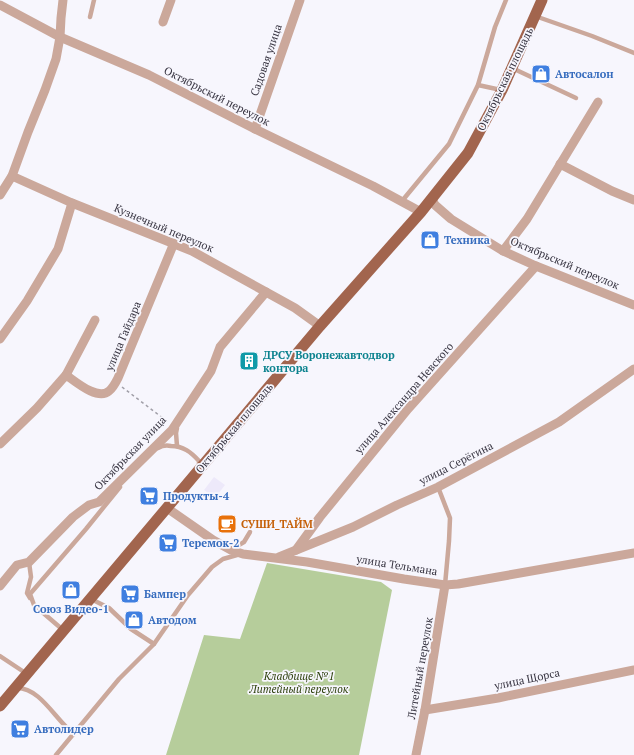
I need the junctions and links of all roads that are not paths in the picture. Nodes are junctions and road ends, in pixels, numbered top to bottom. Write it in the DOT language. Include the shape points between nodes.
graph roads {
  1 [pos="64,0"];
  2 [pos="94,0"];
  3 [pos="171,0"];
  4 [pos="300,0"];
  5 [pos="506,0"];
  6 [pos="542,0"];
  7 [pos="0,5"];
  8 [pos="90,16"];
  9 [pos="535,16"];
  10 [pos="163,22"];
  11 [pos="60,37"];
  12 [pos="634,53"];
  13 [pos="512,68"];
  14 [pos="478,85"];
  15 [pos="502,90"];
  16 [pos="576,98"];
  17 [pos="598,102"];
  18 [pos="255,129"];
  19 [pos="560,164"];
  20 [pos="12,176"];
  21 [pos="0,195"];
  22 [pos="432,199"];
  23 [pos="634,200"];
  24 [pos="402,202"];
  25 [pos="72,203"];
  26 [pos="422,212"];
  27 [pos="174,244"];
  28 [pos="504,251"];
  29 [pos="536,266"];
  30 [pos="266,292"];
  31 [pos="634,305"];
  32 [pos="94,320"];
  33 [pos="320,326"];
  34 [pos="0,338"];
  35 [pos="634,369"];
  36 [pos="66,375"];
  37 [pos="182,414"];
  38 [pos="0,444"];
  39 [pos="177,446"];
  40 [pos="200,470"];
  41 [pos="438,487"];
  42 [pos="167,508"];
  43 [pos="250,532"];
  44 [pos="231,550"];
  45 [pos="296,551"];
  46 [pos="634,553"];
  47 [pos="243,554"];
  48 [pos="278,558"];
  49 [pos="29,562"];
  50 [pos="445,585"];
  51 [pos="0,586"];
  52 [pos="91,599"];
  53 [pos="34,605"];
  54 [pos="64,630"];
  55 [pos="154,644"];
  56 [pos="0,656"];
  57 [pos="634,670"];
  58 [pos="26,674"];
  59 [pos="16,688"];
  60 [pos="0,706"];
  61 [pos="425,710"];
  62 [pos="74,734"];
  63 [pos="56,755"];
  64 [pos="416,755"];
  1 -- 11 [label="street"];
  2 -- 8 [label="lane"];
  3 -- 10 [label="street"];
  4 -- 18 [label="street, Садовая улица"];
  5 -- 14 [label="lane" via="495,27"];
  6 -- 9 [label="main road, Октябрьская площадь"];
  7 -- 11 [label="street, Октябрьский переулок"];
  9 -- 12 [label="lane"];
  9 -- 13 [label="main road, Октябрьская площадь"];
  11 -- 18 [label="street, Октябрьский переулок" via="149,75"];
  11 -- 20 [label="street" via="56,59"];
  13 -- 15 [label="main road, Октябрьская площадь"];
  13 -- 16 [label="lane"];
  14 -- 15 [label="lane"];
  14 -- 24 [label="lane" via="449,144"];
  15 -- 22 [label="main road, Октябрьская площадь" via="468,153"];
  17 -- 19 [label="street"];
  18 -- 24 [label="street, Октябрьский переулок"];
  19 -- 23 [label="street"];
  19 -- 28 [label="street" via="527,219"];
  20 -- 21 [label="street"];
  20 -- 25 [label="street, Кузнечный переулок"];
  22 -- 26 [label="main road, Октябрьская площадь"];
  22 -- 28 [label="street, Октябрьский переулок" via="451,219"];
  24 -- 26 [label="street, Октябрьский переулок"];
  25 -- 27 [label="street, Кузнечный переулок"];
  25 -- 34 [label="street" via="58,249 27,301"];
  26 -- 33 [label="main road, Октябрьская площадь"];
  27 -- 30 [label="street, Кузнечный переулок" via="210,260"];
  27 -- 36 [label="street, улица Гайдара" via="118,378 110,391 97,394"];
  28 -- 29 [label="street, Октябрьский переулок"];
  29 -- 31 [label="street, Октябрьский переулок"];
  29 -- 45 [label="street, улица Александра Невского" via="408,409 320,517"];
  30 -- 33 [label="street, Кузнечный переулок"];
  30 -- 37 [label="street, Октябрьская улица" via="220,347 211,371"];
  32 -- 36 [label="street"];
  33 -- 40 [label="main road, Октябрьская площадь"];
  35 -- 41 [label="street, улица Серёгина" via="559,422"];
  36 -- 38 [label="street"];
  37 -- 39 [label="lane" via="176,433"];
  37 -- 49 [label="street, Октябрьская улица" via="174,427 99,502 89,505 73,517"];
  39 -- 40 [label="lane" via="191,452 199,461"];
  39 -- 53 [label="lane" via="162,445 148,455 30,594"];
  40 -- 42 [label="main road, Октябрьская площадь"];
  41 -- 45 [label="street, улица Серёгина"];
  41 -- 50 [label="lane" via="450,518"];
  42 -- 44 [label="street, улица Тельмана"];
  42 -- 52 [label="main road, Октябрьская площадь"];
  43 -- 44 [label="lane" via="244,542"];
  44 -- 47 [label="street, улица Тельмана"];
  45 -- 48 [label="street, улица Серёгина"];
  46 -- 50 [label="street, улица Тельмана"];
  47 -- 48 [label="street, улица Тельмана"];
  47 -- 55 [label="lane" via="223,559 212,567 188,594"];
  48 -- 50 [label="street, улица Тельмана"];
  49 -- 51 [label="street, Октябрьская улица" via="17,565"];
  49 -- 53 [label="lane" via="31,577 27,593"];
  50 -- 61 [label="street, Литейный переулок"];
  52 -- 54 [label="main road, Октябрьская площадь"];
  52 -- 55 [label="lane" via="110,608 130,629"];
  53 -- 54 [label="lane"];
  54 -- 58 [label="main road, Октябрьская площадь"];
  55 -- 62 [label="lane" via="119,679"];
  56 -- 58 [label="lane"];
  57 -- 61 [label="street, улица Щорса"];
  58 -- 59 [label="main road, Октябрьская площадь"];
  59 -- 60 [label="main road, Октябрьская площадь"];
  59 -- 62 [label="lane" via="22,688 38,696"];
  61 -- 64 [label="street, Литейный переулок"];
  62 -- 63 [label="lane"];
}
